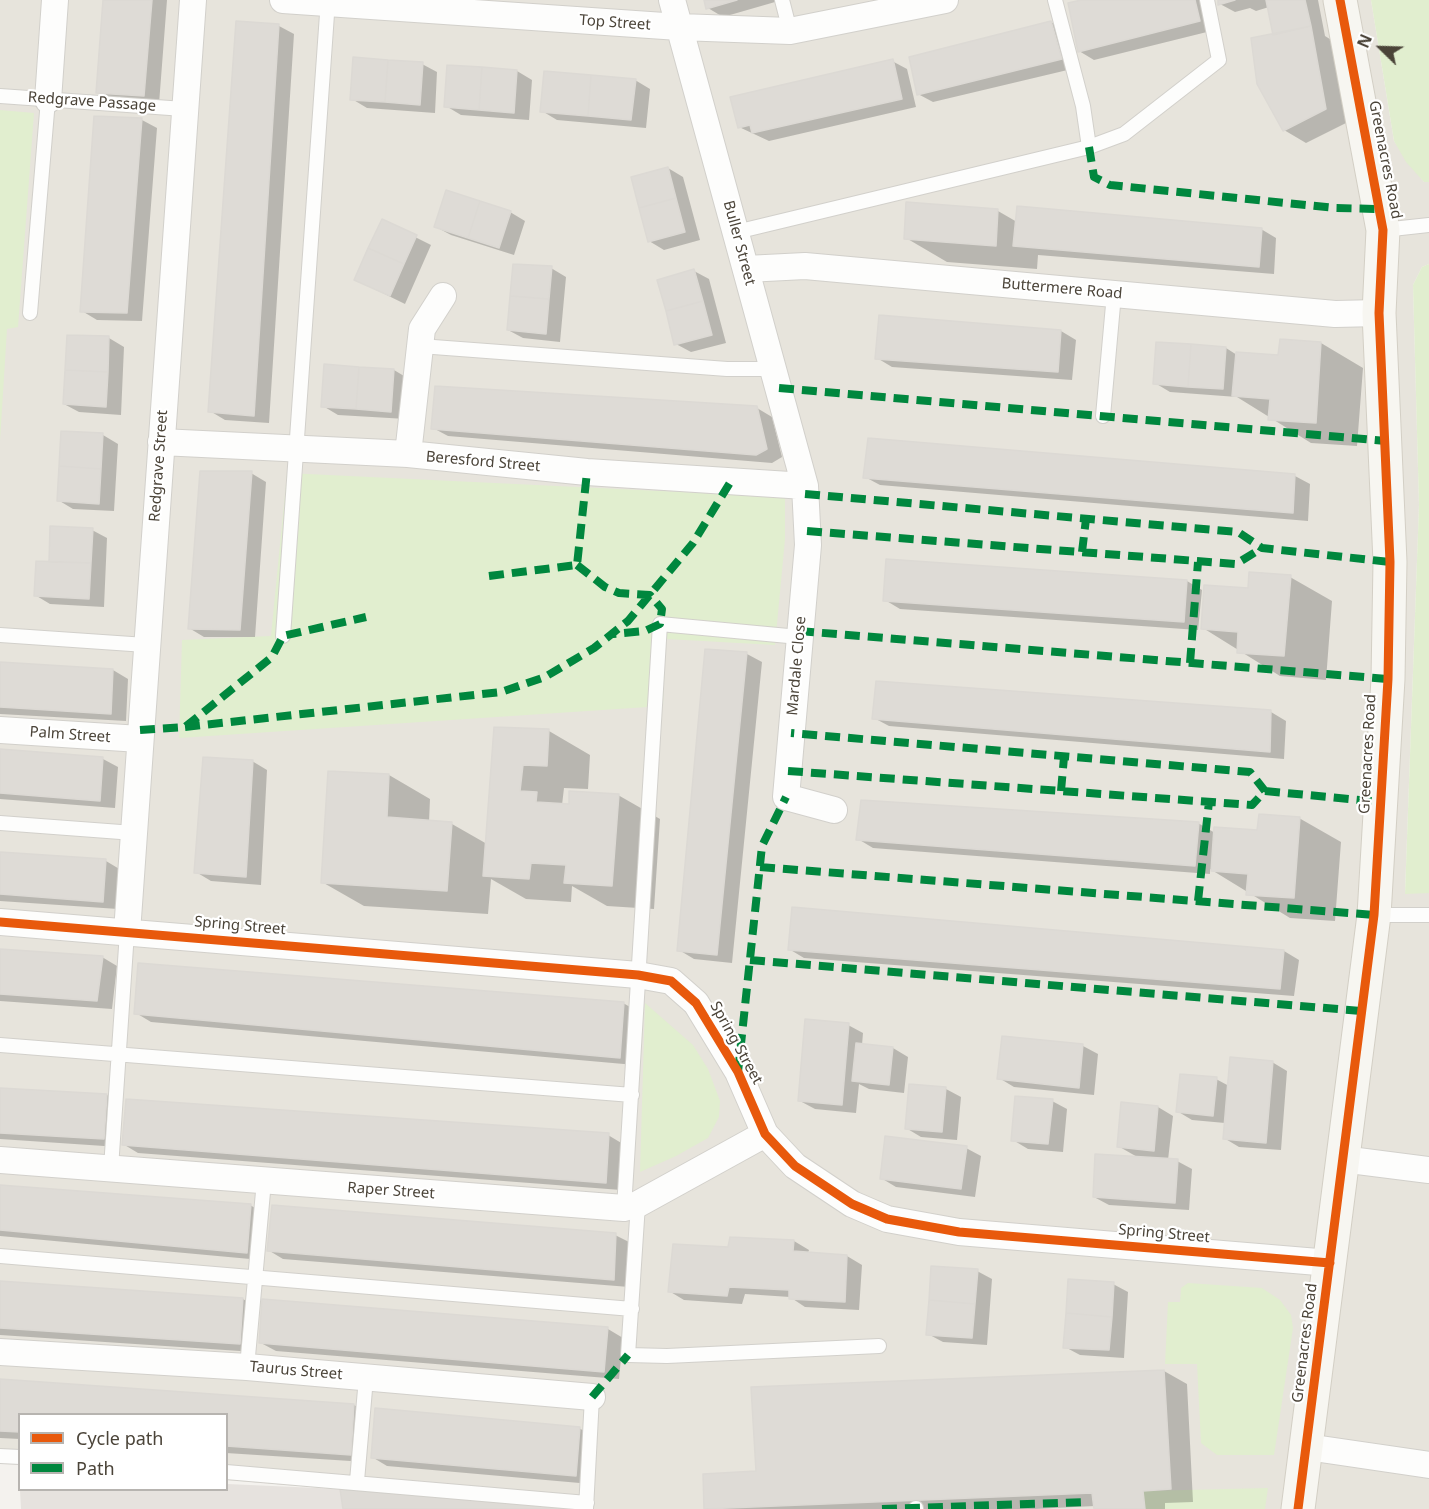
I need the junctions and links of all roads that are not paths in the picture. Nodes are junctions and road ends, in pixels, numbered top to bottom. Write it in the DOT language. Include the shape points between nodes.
graph roads {
  1 [pos="55,0"];
  2 [pos="193,0"];
  3 [pos="283,0"];
  4 [pos="672,0"];
  5 [pos="782,0"];
  6 [pos="945,0"];
  7 [pos="1055,0"];
  8 [pos="1207,0"];
  9 [pos="1340,0"];
  10 [pos="328,2"];
  11 [pos="679,27"];
  12 [pos="790,31"];
  13 [pos="0,96"];
  14 [pos="48,100"];
  15 [pos="184,109"];
  16 [pos="1089,147"];
  17 [pos="1429,225"];
  18 [pos="1383,230"];
  19 [pos="736,232"];
  20 [pos="746,269"];
  21 [pos="1114,294"];
  22 [pos="443,296"];
  23 [pos="30,313"];
  24 [pos="1379,313"];
  25 [pos="420,346"];
  26 [pos="773,369"];
  27 [pos="1103,416"];
  28 [pos="161,442"];
  29 [pos="295,448"];
  30 [pos="408,454"];
  31 [pos="806,486"];
  32 [pos="0,635"];
  33 [pos="283,636"];
  34 [pos="798,637"];
  35 [pos="146,645"];
  36 [pos="0,730"];
  37 [pos="140,740"];
  38 [pos="834,810"];
  39 [pos="0,823"];
  40 [pos="134,833"];
  41 [pos="1374,915"];
  42 [pos="1429,915"];
  43 [pos="0,922"];
  44 [pos="128,932"];
  45 [pos="638,975"];
  46 [pos="0,1045"];
  47 [pos="118,1054"];
  48 [pos="632,1095"];
  49 [pos="765,1134"];
  50 [pos="1342,1159"];
  51 [pos="0,1160"];
  52 [pos="111,1168"];
  53 [pos="1429,1170"];
  54 [pos="264,1181"];
  55 [pos="631,1206"];
  56 [pos="0,1256"];
  57 [pos="1330,1263"];
  58 [pos="255,1277"];
  59 [pos="632,1309"];
  60 [pos="879,1346"];
  61 [pos="0,1352"];
  62 [pos="247,1367"];
  63 [pos="366,1378"];
  64 [pos="592,1397"];
  65 [pos="1307,1448"];
  66 [pos="0,1456"];
  67 [pos="18,1457"];
  68 [pos="1429,1465"];
  69 [pos="228,1472"];
  70 [pos="357,1481"];
  71 [pos="587,1506"];
  72 [pos="1298,1509"];
  1 -- 14 [label="street"];
  2 -- 15 [label="street, Redgrave Street"];
  3 -- 10 [label="street, Top Street"];
  4 -- 11 [label="street, Buller Street"];
  5 -- 12 [label="lane"];
  6 -- 12 [label="street, Top Street"];
  7 -- 16 [label="lane" via="1083,106"];
  8 -- 16 [label="lane" via="1219,60 1124,134"];
  9 -- 18 [label="street, Greenacres Road"];
  10 -- 11 [label="street, Top Street"];
  10 -- 29 [label="lane"];
  11 -- 12 [label="street, Top Street"];
  11 -- 19 [label="street, Buller Street"];
  13 -- 14 [label="lane, Redgrave Passage"];
  14 -- 15 [label="lane, Redgrave Passage"];
  14 -- 23 [label="lane"];
  15 -- 28 [label="street, Redgrave Street"];
  16 -- 19 [label="lane"];
  17 -- 18 [label="lane"];
  18 -- 24 [label="street, Greenacres Road"];
  19 -- 20 [label="street, Buller Street"];
  20 -- 21 [label="street, Buttermere Road" via="805,266"];
  20 -- 26 [label="street, Buller Street"];
  21 -- 24 [label="street, Buttermere Road" via="1335,314"];
  21 -- 27 [label="lane"];
  22 -- 25 [label="street" via="422,329"];
  24 -- 41 [label="street, Greenacres Road" via="1390,562 1388,679"];
  25 -- 26 [label="lane"];
  25 -- 30 [label="street"];
  26 -- 31 [label="street, Buller Street"];
  28 -- 29 [label="street, Beresford Street"];
  28 -- 35 [label="street, Redgrave Street"];
  29 -- 30 [label="street, Beresford Street"];
  29 -- 33 [label="lane"];
  30 -- 31 [label="street, Beresford Street"];
  31 -- 34 [label="street, Mardale Close" via="808,545"];
  32 -- 35 [label="lane"];
  34 -- 38 [label="street, Mardale Close" via="786,797"];
  34 -- 45 [label="lane" via="660,624"];
  35 -- 37 [label="street, Redgrave Street"];
  36 -- 37 [label="street, Palm Street"];
  37 -- 40 [label="street, Redgrave Street"];
  39 -- 40 [label="lane"];
  40 -- 44 [label="street, Redgrave Street"];
  41 -- 42 [label="lane"];
  41 -- 50 [label="street, Greenacres Road"];
  43 -- 44 [label="street, Spring Street"];
  44 -- 45 [label="street, Spring Street"];
  44 -- 47 [label="lane"];
  45 -- 48 [label="lane"];
  45 -- 49 [label="street, Spring Street" via="671,981 696,1003 738,1072"];
  46 -- 47 [label="lane"];
  47 -- 48 [label="lane"];
  47 -- 52 [label="lane"];
  48 -- 55 [label="lane"];
  49 -- 55 [label="street"];
  49 -- 57 [label="street, Spring Street" via="795,1166 819,1184 887,1219 959,1232"];
  50 -- 53 [label="street"];
  50 -- 57 [label="street, Greenacres Road"];
  51 -- 52 [label="street, Raper Street"];
  52 -- 54 [label="street, Raper Street"];
  54 -- 55 [label="street, Raper Street"];
  54 -- 58 [label="lane"];
  55 -- 59 [label="lane"];
  56 -- 58 [label="lane"];
  57 -- 65 [label="street, Greenacres Road"];
  58 -- 59 [label="lane"];
  58 -- 62 [label="lane"];
  59 -- 60 [label="lane" via="628,1355"];
  61 -- 62 [label="street, Taurus Street"];
  62 -- 63 [label="street, Taurus Street"];
  63 -- 64 [label="street, Taurus Street"];
  63 -- 70 [label="lane"];
  64 -- 71 [label="lane"];
  65 -- 68 [label="street"];
  65 -- 72 [label="street, Greenacres Road"];
  66 -- 67 [label="lane"];
  69 -- 70 [label="lane"];
  70 -- 71 [label="lane"];
}
